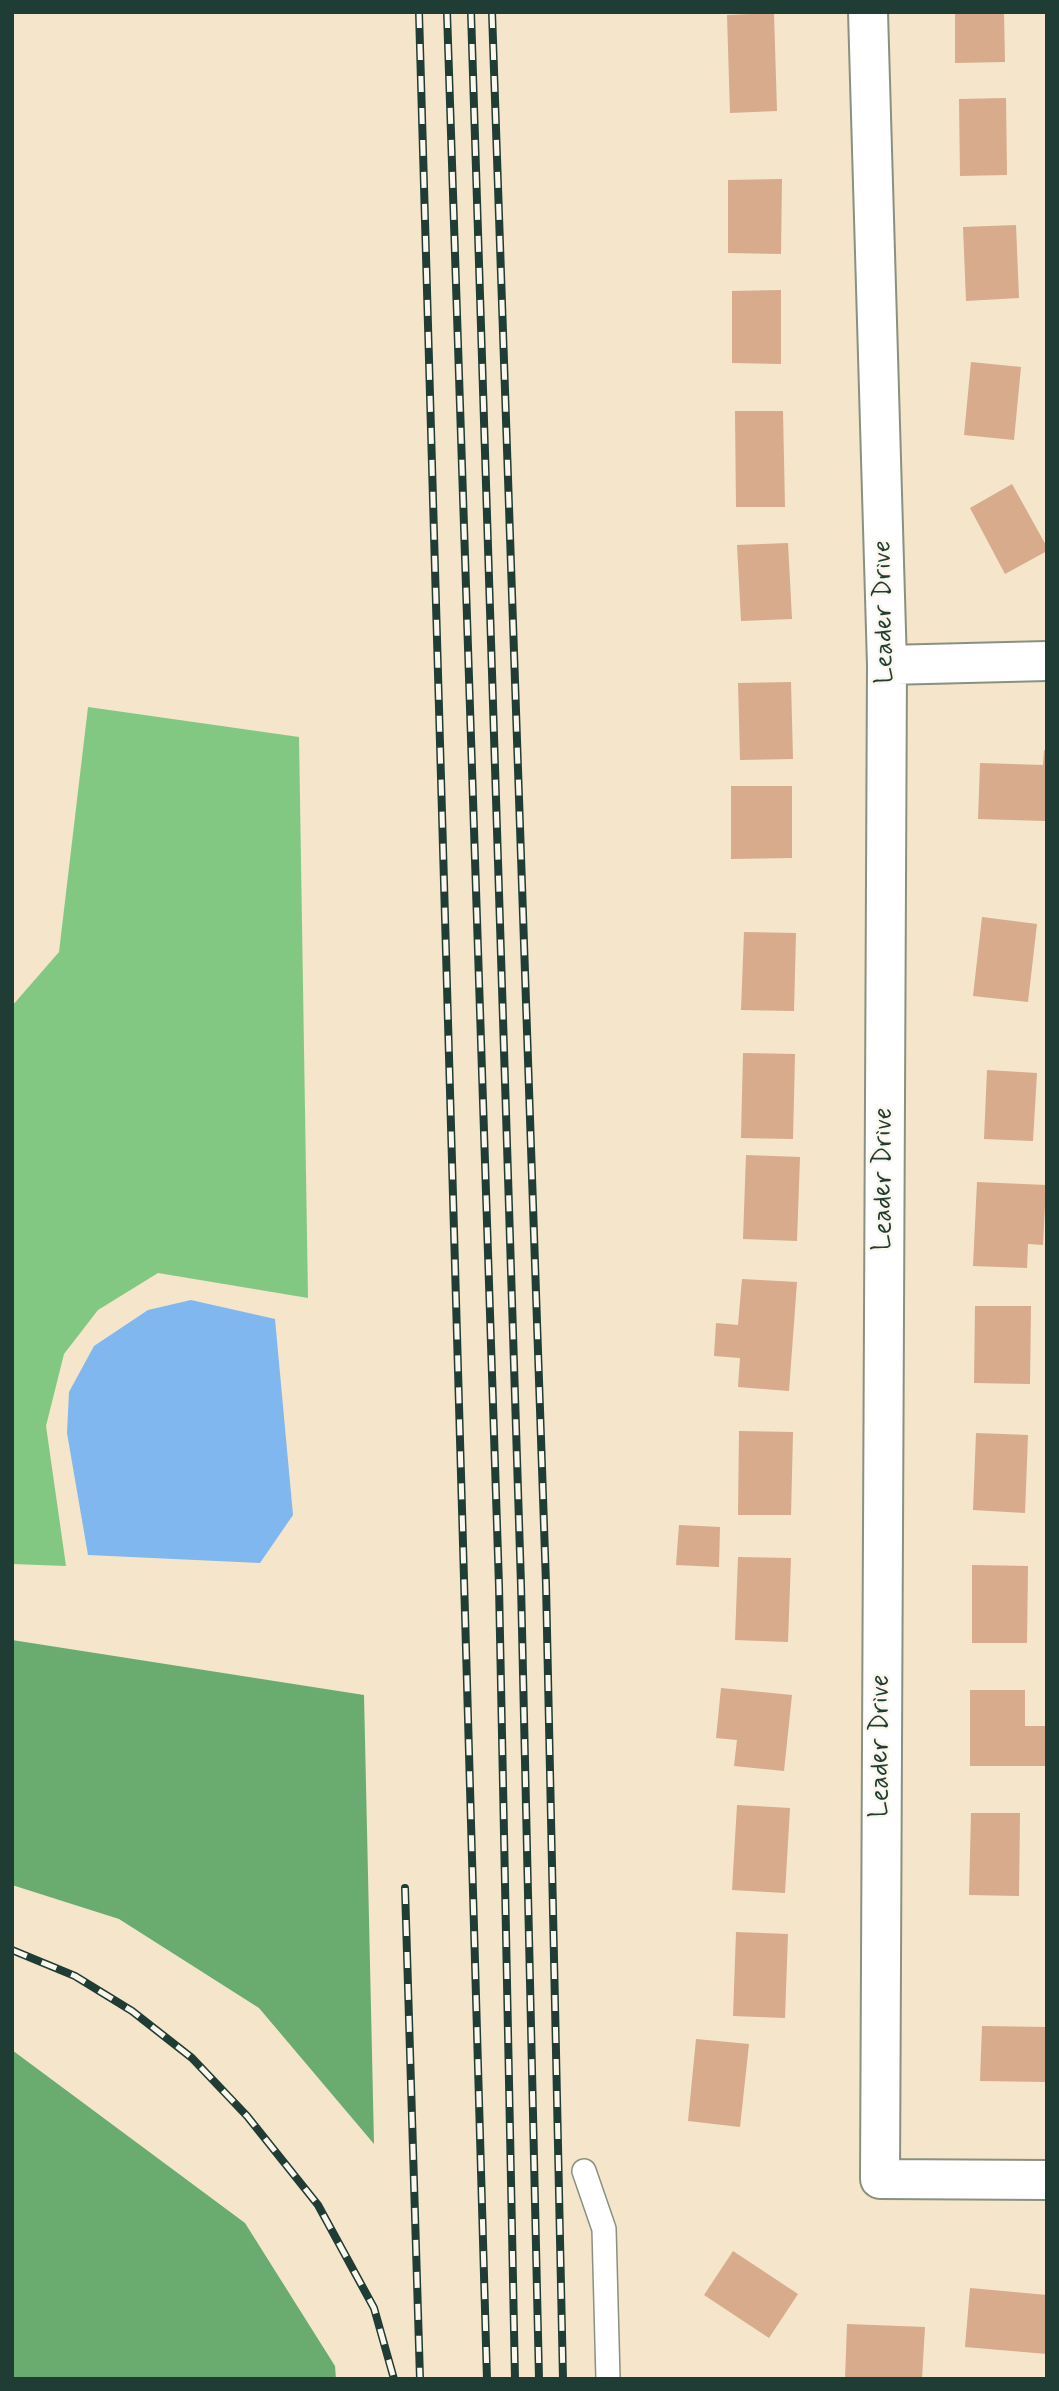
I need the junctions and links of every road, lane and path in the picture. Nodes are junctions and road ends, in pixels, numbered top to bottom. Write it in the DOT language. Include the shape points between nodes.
graph roads {
  1 [pos="868,12"];
  2 [pos="1047,662"];
  3 [pos="887,666"];
  4 [pos="584,2171"];
  5 [pos="1047,2180"];
  6 [pos="608,2379"];
  1 -- 3 [label="street, Leader Drive"];
  2 -- 3 [label="street"];
  3 -- 5 [label="street, Leader Drive" via="880,2179"];
  4 -- 6 [label="lane" via="604,2229"];
}
